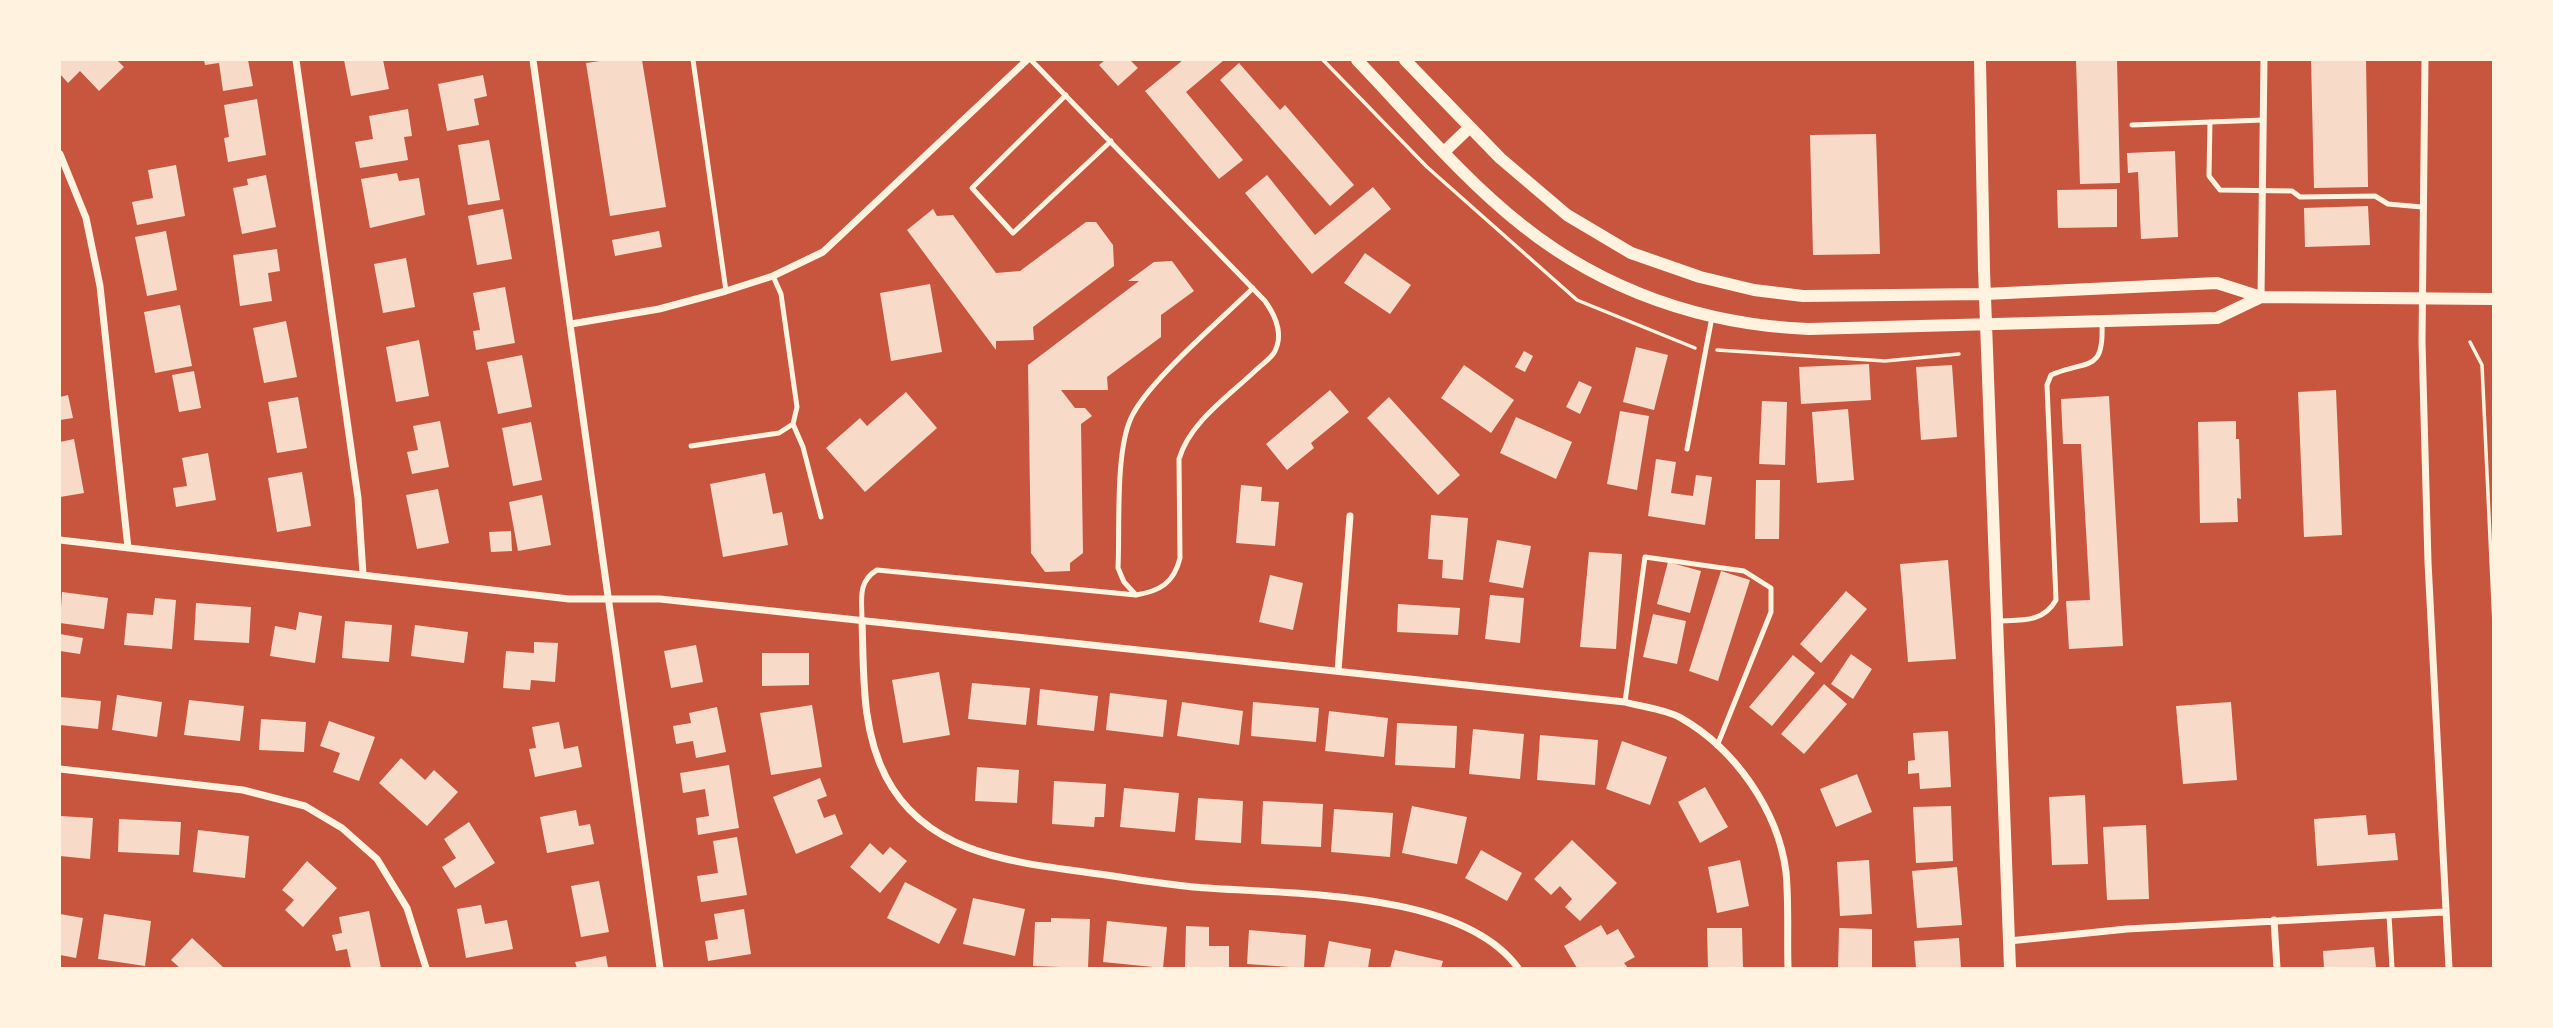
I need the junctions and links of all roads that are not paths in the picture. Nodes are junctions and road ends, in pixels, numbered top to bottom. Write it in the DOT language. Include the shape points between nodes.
graph roads {
  1 [pos="296,60"];
  2 [pos="533,60"];
  3 [pos="693,60"];
  4 [pos="1029,60"];
  5 [pos="1357,60"];
  6 [pos="1405,60"];
  7 [pos="1980,60"];
  8 [pos="2264,60"];
  9 [pos="2425,60"];
  10 [pos="1066,95"];
  11 [pos="2263,120"];
  12 [pos="2210,122"];
  13 [pos="2132,125"];
  14 [pos="1470,127"];
  15 [pos="1111,141"];
  16 [pos="1445,151"];
  17 [pos="60,154"];
  18 [pos="2262,191"];
  19 [pos="2422,207"];
  20 [pos="773,276"];
  21 [pos="1253,288"];
  22 [pos="726,291"];
  23 [pos="1985,294"];
  24 [pos="2261,297"];
  25 [pos="2421,297"];
  26 [pos="2494,299"];
  27 [pos="1712,317"];
  28 [pos="571,324"];
  29 [pos="2102,324"];
  30 [pos="1986,326"];
  31 [pos="793,424"];
  32 [pos="691,446"];
  33 [pos="1688,449"];
  34 [pos="1350,516"];
  35 [pos="821,517"];
  36 [pos="60,540"];
  37 [pos="128,548"];
  38 [pos="363,574"];
  39 [pos="1136,596"];
  40 [pos="607,597"];
  41 [pos="862,621"];
  42 [pos="1997,621"];
  43 [pos="1338,671"];
  44 [pos="1625,702"];
  45 [pos="1717,746"];
  46 [pos="60,769"];
  47 [pos="2444,912"];
  48 [pos="2389,915"];
  49 [pos="2274,920"];
  50 [pos="2009,941"];
  51 [pos="426,968"];
  52 [pos="660,968"];
  53 [pos="1518,968"];
  54 [pos="1788,968"];
  55 [pos="2010,968"];
  56 [pos="2277,968"];
  57 [pos="2392,968"];
  58 [pos="2449,968"];
  1 -- 38 [label="street" via="358,498"];
  2 -- 28 [label="street"];
  3 -- 22 [label="lane"];
  4 -- 10 [label="lane"];
  4 -- 20 [label="street" via="823,252"];
  5 -- 16 [label="street"];
  6 -- 14 [label="street"];
  7 -- 23 [label="street"];
  8 -- 11 [label="street"];
  9 -- 19 [label="street"];
  10 -- 15 [label="lane"];
  10 -- 15 [label="lane" via="971,188 1013,233"];
  11 -- 12 [label="lane"];
  11 -- 18 [label="street"];
  12 -- 13 [label="lane"];
  12 -- 18 [label="lane" via="2209,176 2220,190"];
  14 -- 16 [label="street"];
  14 -- 23 [label="street" via="1567,215 1631,253 1700,277 1803,296"];
  15 -- 21 [label="lane"];
  16 -- 27 [label="street" via="1521,225 1557,251 1620,286"];
  17 -- 37 [label="street" via="86,218 100,286"];
  18 -- 19 [label="lane" via="2292,191 2300,197 2375,196 2388,204"];
  18 -- 24 [label="street"];
  19 -- 25 [label="street"];
  20 -- 22 [label="street"];
  20 -- 31 [label="lane" via="780,294 796,407"];
  21 -- 39 [label="lane" via="1148,392 1131,417 1123,444 1118,568"];
  21 -- 39 [label="lane" via="1275,315 1275,352 1183,446 1176,573 1160,590"];
  22 -- 28 [label="street" via="659,309"];
  23 -- 24 [label="street" via="2217,283"];
  23 -- 30 [label="street"];
  24 -- 25 [label="street"];
  24 -- 29 [label="street" via="2217,318"];
  25 -- 26 [label="street"];
  25 -- 47 [label="street"];
  27 -- 30 [label="street" via="1809,329"];
  27 -- 33 [label="lane"];
  28 -- 40 [label="street"];
  29 -- 30 [label="street"];
  29 -- 42 [label="lane" via="2103,349 2095,361 2051,375 2047,385 2056,600 2050,611 2036,619"];
  30 -- 42 [label="street"];
  31 -- 32 [label="lane" via="779,433"];
  31 -- 35 [label="lane"];
  34 -- 43 [label="street"];
  36 -- 37 [label="street"];
  37 -- 38 [label="street"];
  38 -- 40 [label="street" via="569,599"];
  39 -- 41 [label="lane" via="877,570 862,586"];
  40 -- 41 [label="street"];
  40 -- 52 [label="street"];
  41 -- 43 [label="street"];
  41 -- 53 [label="street" via="867,726 886,778 919,820 958,844 1018,863 1190,887 1362,900 1416,910 1465,924 1510,956"];
  42 -- 50 [label="street"];
  43 -- 44 [label="street"];
  44 -- 45 [label="street" via="1680,717"];
  44 -- 45 [label="lane" via="1645,557 1744,571 1771,588 1771,612"];
  45 -- 54 [label="street" via="1746,774 1775,828 1786,871"];
  46 -- 51 [label="street" via="243,790 305,806 342,828 377,859 407,908"];
  47 -- 48 [label="street"];
  47 -- 58 [label="street"];
  48 -- 49 [label="street"];
  48 -- 57 [label="lane"];
  49 -- 50 [label="street"];
  49 -- 56 [label="street"];
  50 -- 55 [label="street"];
}
